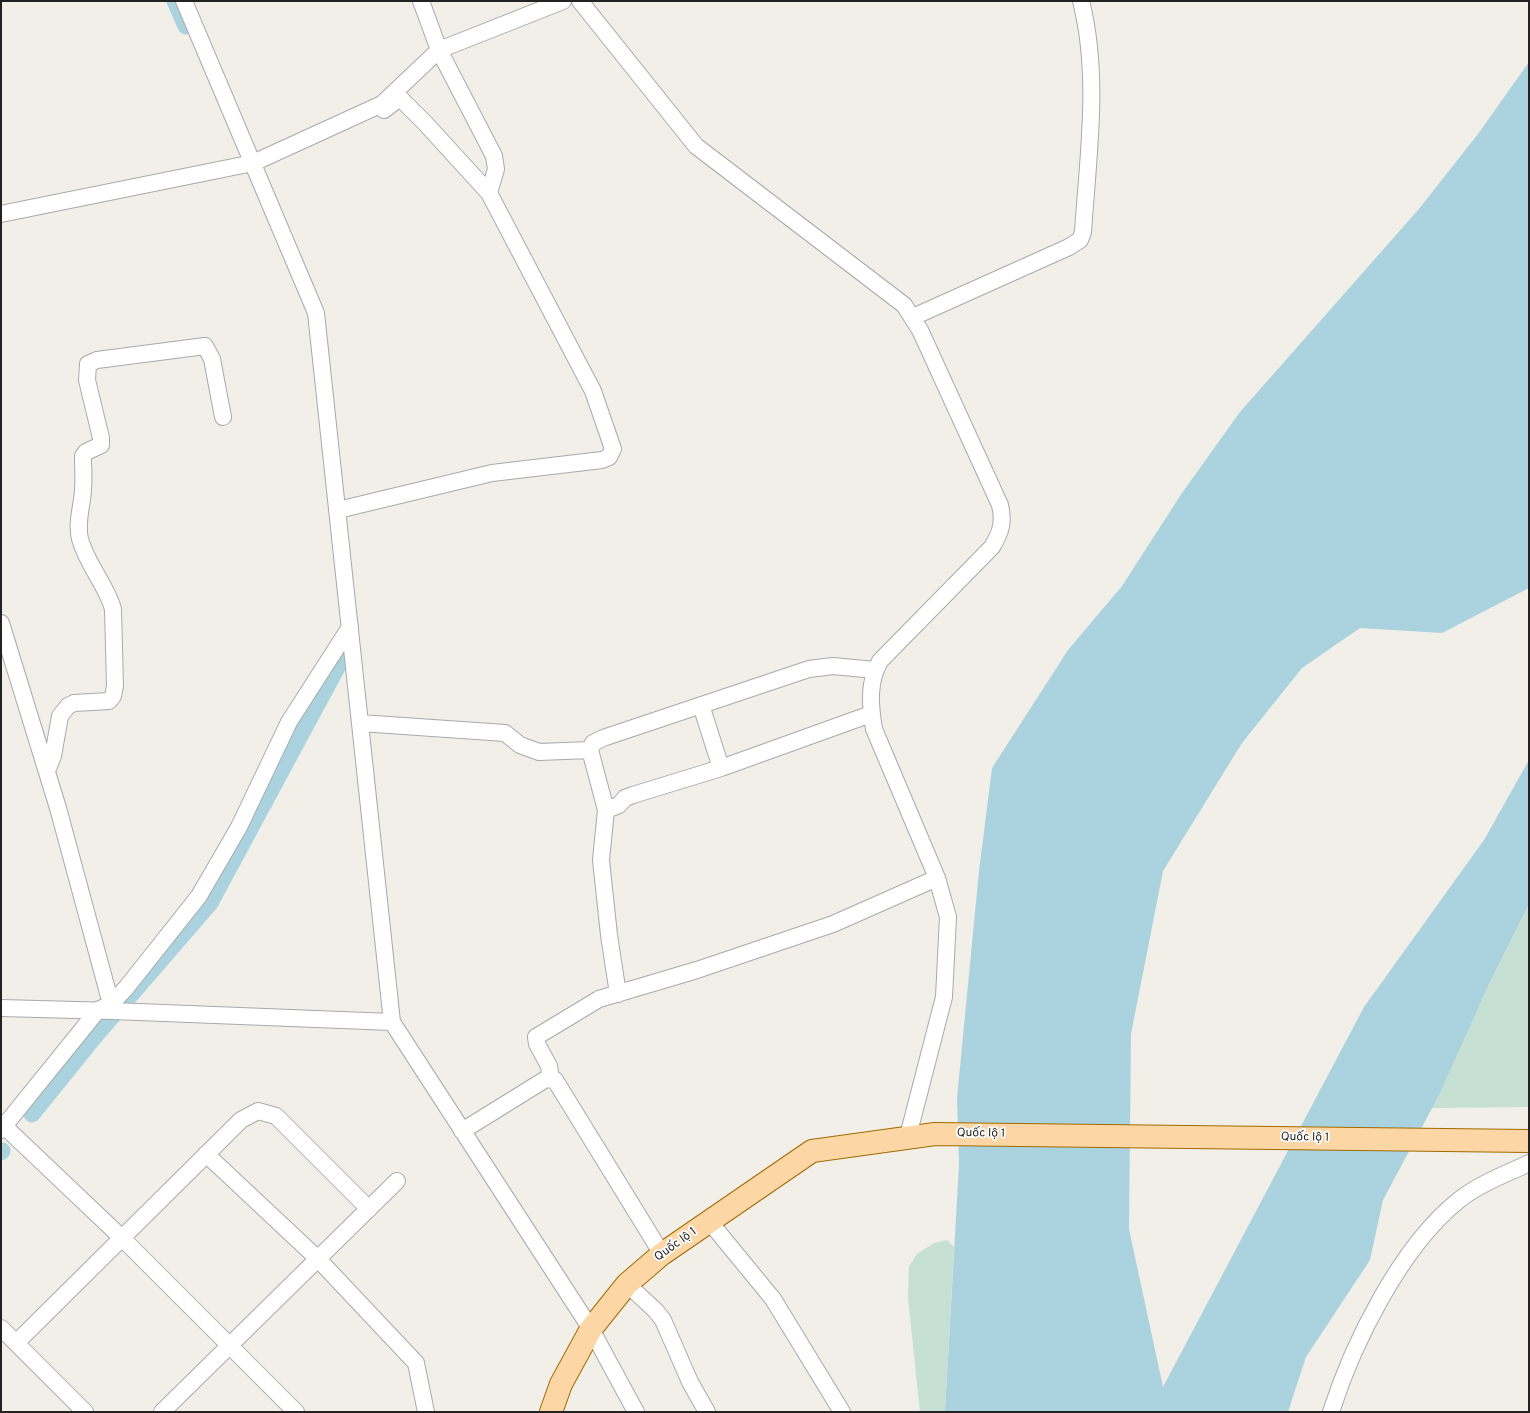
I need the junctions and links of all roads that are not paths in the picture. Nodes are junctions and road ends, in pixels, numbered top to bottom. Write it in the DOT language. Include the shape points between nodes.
graph roads {
  1 [pos="184,1"];
  2 [pos="421,1"];
  3 [pos="563,1"];
  4 [pos="580,1"];
  5 [pos="1081,1"];
  6 [pos="440,50"];
  7 [pos="375,106"];
  8 [pos="247,165"];
  9 [pos="489,193"];
  10 [pos="1,214"];
  11 [pos="913,318"];
  12 [pos="223,417"];
  13 [pos="338,510"];
  14 [pos="1,623"];
  15 [pos="350,627"];
  16 [pos="875,670"];
  17 [pos="701,705"];
  18 [pos="871,714"];
  19 [pos="360,723"];
  20 [pos="590,750"];
  21 [pos="721,768"];
  22 [pos="47,771"];
  23 [pos="606,810"];
  24 [pos="937,878"];
  25 [pos="618,994"];
  26 [pos="1,1008"];
  27 [pos="112,1009"];
  28 [pos="392,1022"];
  29 [pos="551,1079"];
  30 [pos="2,1128"];
  31 [pos="462,1131"];
  32 [pos="908,1136"];
  33 [pos="1529,1141"];
  34 [pos="206,1154"];
  35 [pos="1529,1163"];
  36 [pos="397,1181"];
  37 [pos="369,1209"];
  38 [pos="709,1221"];
  39 [pos="122,1238"];
  40 [pos="662,1254"];
  41 [pos="318,1259"];
  42 [pos="627,1284"];
  43 [pos="1,1328"];
  44 [pos="591,1329"];
  45 [pos="16,1344"];
  46 [pos="231,1345"];
  47 [pos="85,1412"];
  48 [pos="162,1412"];
  49 [pos="296,1412"];
  50 [pos="426,1412"];
  51 [pos="551,1412"];
  52 [pos="636,1412"];
  53 [pos="707,1412"];
  54 [pos="842,1412"];
  55 [pos="1331,1412"];
  1 -- 8 [label="street"];
  2 -- 6 [label="street"];
  3 -- 6 [label="street"];
  4 -- 11 [label="street" via="696,146 888,292 904,305"];
  5 -- 11 [label="street" via="1087,26 1092,103 1083,232 1080,240"];
  6 -- 7 [label="street" via="382,104"];
  6 -- 9 [label="street" via="494,156 496,169"];
  7 -- 8 [label="street"];
  7 -- 9 [label="street" via="382,112 401,99"];
  8 -- 10 [label="street"];
  8 -- 13 [label="street" via="316,313"];
  9 -- 13 [label="street" via="593,391 613,445 613,452 610,457 602,460 492,474"];
  11 -- 16 [label="street" via="1000,505 1002,526 992,547 880,661"];
  12 -- 22 [label="street" via="212,359 205,346 97,360 88,364 87,380 101,445 83,456 83,492 78,526 80,540 91,566 110,598 113,609 115,686 109,701 74,703 68,706 60,716 53,756"];
  13 -- 15 [label="street"];
  14 -- 22 [label="street"];
  15 -- 19 [label="street"];
  15 -- 27 [label="street" via="289,722 239,827 199,896"];
  16 -- 17 [label="street" via="821,667"];
  16 -- 18 [label="street" via="871,686"];
  17 -- 20 [label="street" via="604,738 593,744"];
  17 -- 21 [label="street"];
  18 -- 21 [label="street"];
  18 -- 24 [label="street" via="874,729"];
  19 -- 20 [label="street" via="506,734 520,745 539,752"];
  19 -- 28 [label="street"];
  20 -- 23 [label="street"];
  21 -- 23 [label="street" via="633,795"];
  22 -- 27 [label="street"];
  23 -- 25 [label="street" via="601,860"];
  24 -- 25 [label="street" via="833,924"];
  24 -- 32 [label="street" via="948,917 944,997"];
  25 -- 29 [label="street" via="599,999 536,1038 549,1066"];
  26 -- 27 [label="street"];
  27 -- 28 [label="street"];
  27 -- 30 [label="street"];
  28 -- 31 [label="street"];
  29 -- 31 [label="street" via="546,1079"];
  29 -- 40 [label="street" via="558,1082"];
  30 -- 39 [label="street"];
  31 -- 44 [label="street"];
  32 -- 33 [label="main road, Quốc lộ 1" via="935,1134"];
  32 -- 38 [label="main road, Quốc lộ 1" via="812,1151"];
  34 -- 37 [label="street" via="242,1120 258,1111 276,1116"];
  34 -- 39 [label="street"];
  34 -- 41 [label="street"];
  35 -- 55 [label="street" via="1460,1199 1435,1221 1398,1271 1363,1331"];
  36 -- 37 [label="street"];
  37 -- 41 [label="street"];
  38 -- 40 [label="main road, Quốc lộ 1"];
  38 -- 54 [label="street" via="773,1299"];
  39 -- 45 [label="street"];
  39 -- 46 [label="street"];
  40 -- 42 [label="main road, Quốc lộ 1"];
  41 -- 46 [label="street"];
  41 -- 50 [label="street" via="416,1363"];
  42 -- 44 [label="main road, Quốc lộ 1"];
  42 -- 53 [label="street" via="663,1320 690,1382"];
  43 -- 45 [label="street"];
  44 -- 51 [label="main road, Quốc lộ 1" via="561,1384"];
  44 -- 52 [label="street"];
  45 -- 47 [label="street"];
  46 -- 48 [label="street"];
  46 -- 49 [label="street"];
}
